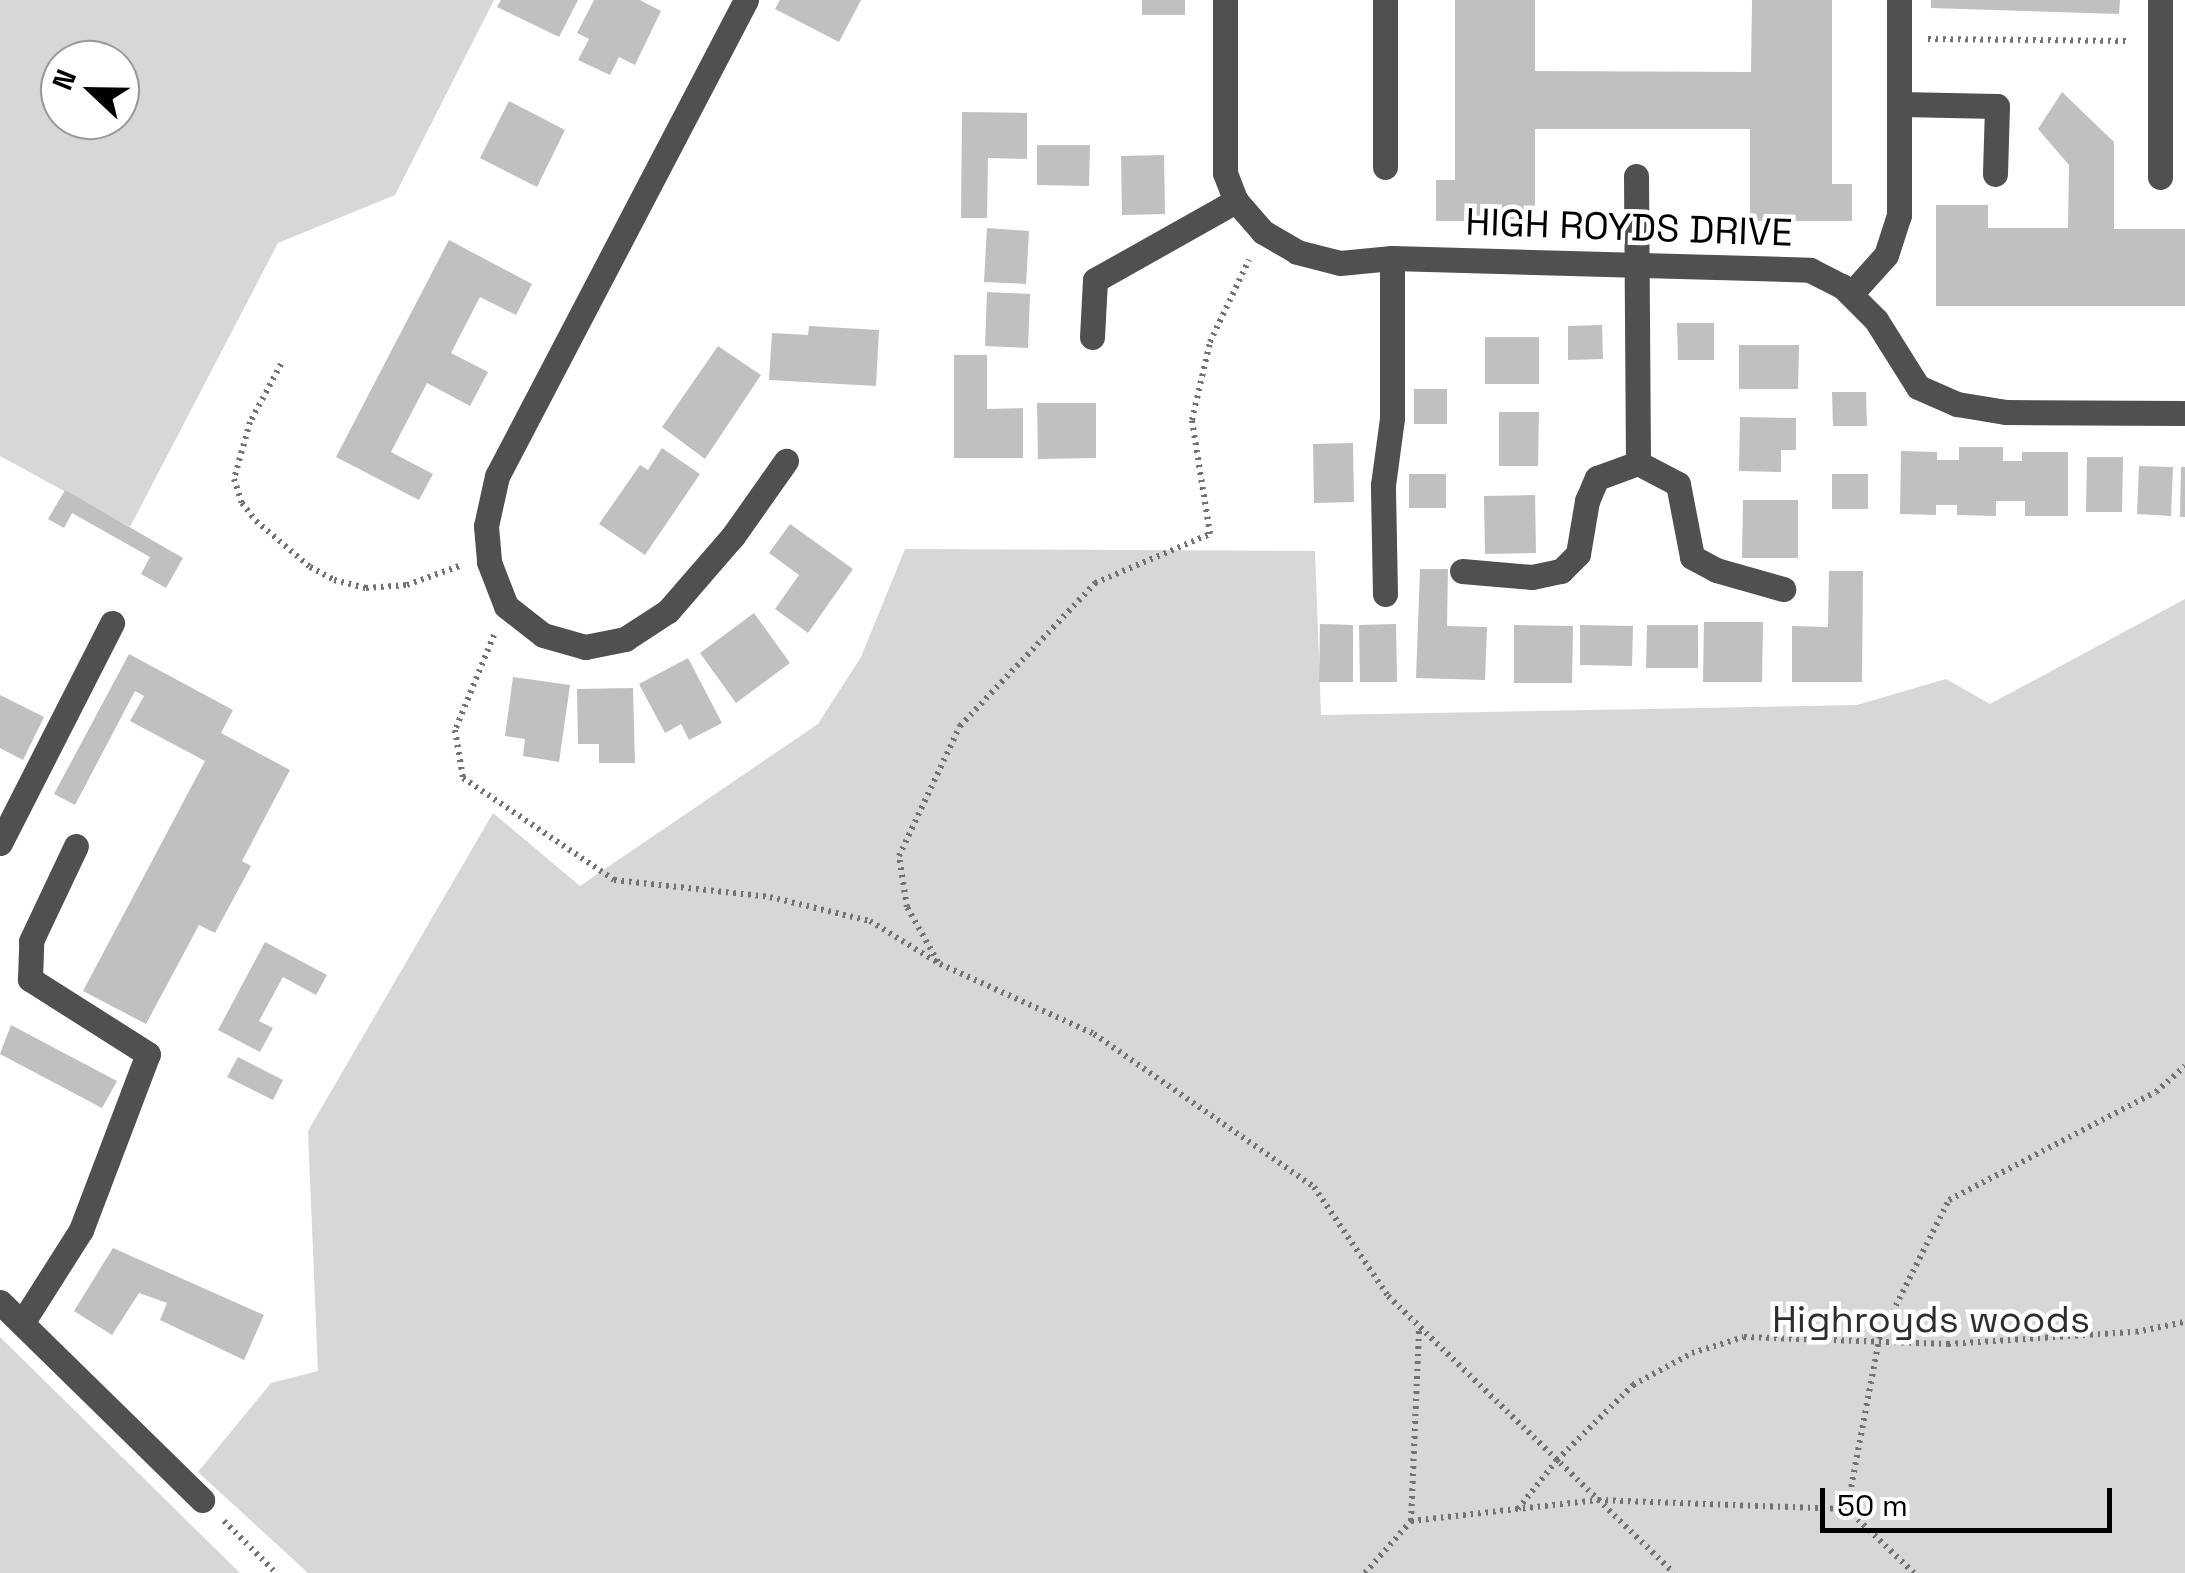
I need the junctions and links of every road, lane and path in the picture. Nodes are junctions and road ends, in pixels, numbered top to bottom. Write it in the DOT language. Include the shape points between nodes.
graph roads {
  1 [pos="746,0"];
  2 [pos="1226,0"];
  3 [pos="1385,0"];
  4 [pos="1900,0"];
  5 [pos="2160,0"];
  6 [pos="1902,38"];
  7 [pos="2160,41"];
  8 [pos="1900,104"];
  9 [pos="1385,167"];
  10 [pos="1995,174"];
  11 [pos="1636,176"];
  12 [pos="2160,177"];
  13 [pos="1236,201"];
  14 [pos="1263,232"];
  15 [pos="1392,258"];
  16 [pos="1636,264"];
  17 [pos="1851,294"];
  18 [pos="1092,337"];
  19 [pos="281,364"];
  20 [pos="2185,413"];
  21 [pos="786,461"];
  22 [pos="1638,462"];
  23 [pos="488,548"];
  24 [pos="1462,571"];
  25 [pos="1783,589"];
  26 [pos="1385,594"];
  27 [pos="506,606"];
  28 [pos="112,623"];
  29 [pos="0,843"];
  30 [pos="76,846"];
  31 [pos="940,964"];
  32 [pos="2185,1066"];
  33 [pos="0,1302"];
  34 [pos="2185,1322"];
  35 [pos="22,1323"];
  36 [pos="1419,1326"];
  37 [pos="1879,1339"];
  38 [pos="1557,1460"];
  39 [pos="202,1500"];
  40 [pos="1598,1500"];
  41 [pos="1518,1508"];
  42 [pos="1847,1509"];
  43 [pos="1411,1521"];
  44 [pos="276,1573"];
  45 [pos="1365,1573"];
  46 [pos="1674,1573"];
  47 [pos="1914,1573"];
  1 -- 23 [label="street" via="497,476"];
  2 -- 13 [label="street, HIGH ROYDS DRIVE" via="1224,173"];
  3 -- 9 [label="street"];
  4 -- 6 [label="street"];
  5 -- 7 [label="street"];
  6 -- 7 [label="path"];
  6 -- 8 [label="street"];
  7 -- 12 [label="street"];
  8 -- 10 [label="street" via="1996,106"];
  8 -- 17 [label="street" via="1899,215 1886,254"];
  11 -- 16 [label="street"];
  13 -- 14 [label="street, HIGH ROYDS DRIVE"];
  13 -- 18 [label="street" via="1095,280"];
  14 -- 15 [label="street, HIGH ROYDS DRIVE" via="1297,252 1340,263"];
  14 -- 31 [label="path" via="1210,342 1192,420 1210,534 1094,584 960,726 899,856 907,908"];
  15 -- 16 [label="street, HIGH ROYDS DRIVE"];
  15 -- 26 [label="street"];
  16 -- 17 [label="street, HIGH ROYDS DRIVE" via="1810,270"];
  16 -- 22 [label="street"];
  17 -- 20 [label="street, HIGH ROYDS DRIVE" via="1876,320 1918,387 1957,404 2006,412"];
  19 -- 23 [label="path" via="250,422 234,479 242,503 279,544 334,580 366,588 432,578"];
  21 -- 27 [label="street" via="734,536 668,612 626,640 571,643 544,635"];
  22 -- 24 [label="street" via="1596,478 1578,554 1561,570 1532,577"];
  22 -- 25 [label="street" via="1678,484 1692,557"];
  23 -- 27 [label="street"];
  27 -- 31 [label="path" via="455,730 463,778 614,880 770,897 870,920"];
  28 -- 29 [label="street"];
  30 -- 35 [label="street" via="31,941 30,979 148,1054 81,1230"];
  31 -- 36 [label="path" via="1094,1034 1314,1187 1388,1296"];
  32 -- 37 [label="path" via="2156,1092 1949,1200"];
  33 -- 35 [label="street"];
  34 -- 37 [label="path" via="2039,1341"];
  35 -- 39 [label="street"];
  36 -- 38 [label="path"];
  36 -- 43 [label="path"];
  37 -- 38 [label="path" via="1744,1337 1692,1353 1634,1385"];
  37 -- 42 [label="path"];
  38 -- 40 [label="path"];
  38 -- 41 [label="path"];
  39 -- 44 [label="path"];
  40 -- 41 [label="path"];
  40 -- 42 [label="path"];
  40 -- 46 [label="path"];
  41 -- 43 [label="path"];
  42 -- 47 [label="path"];
  43 -- 45 [label="path"];
}
